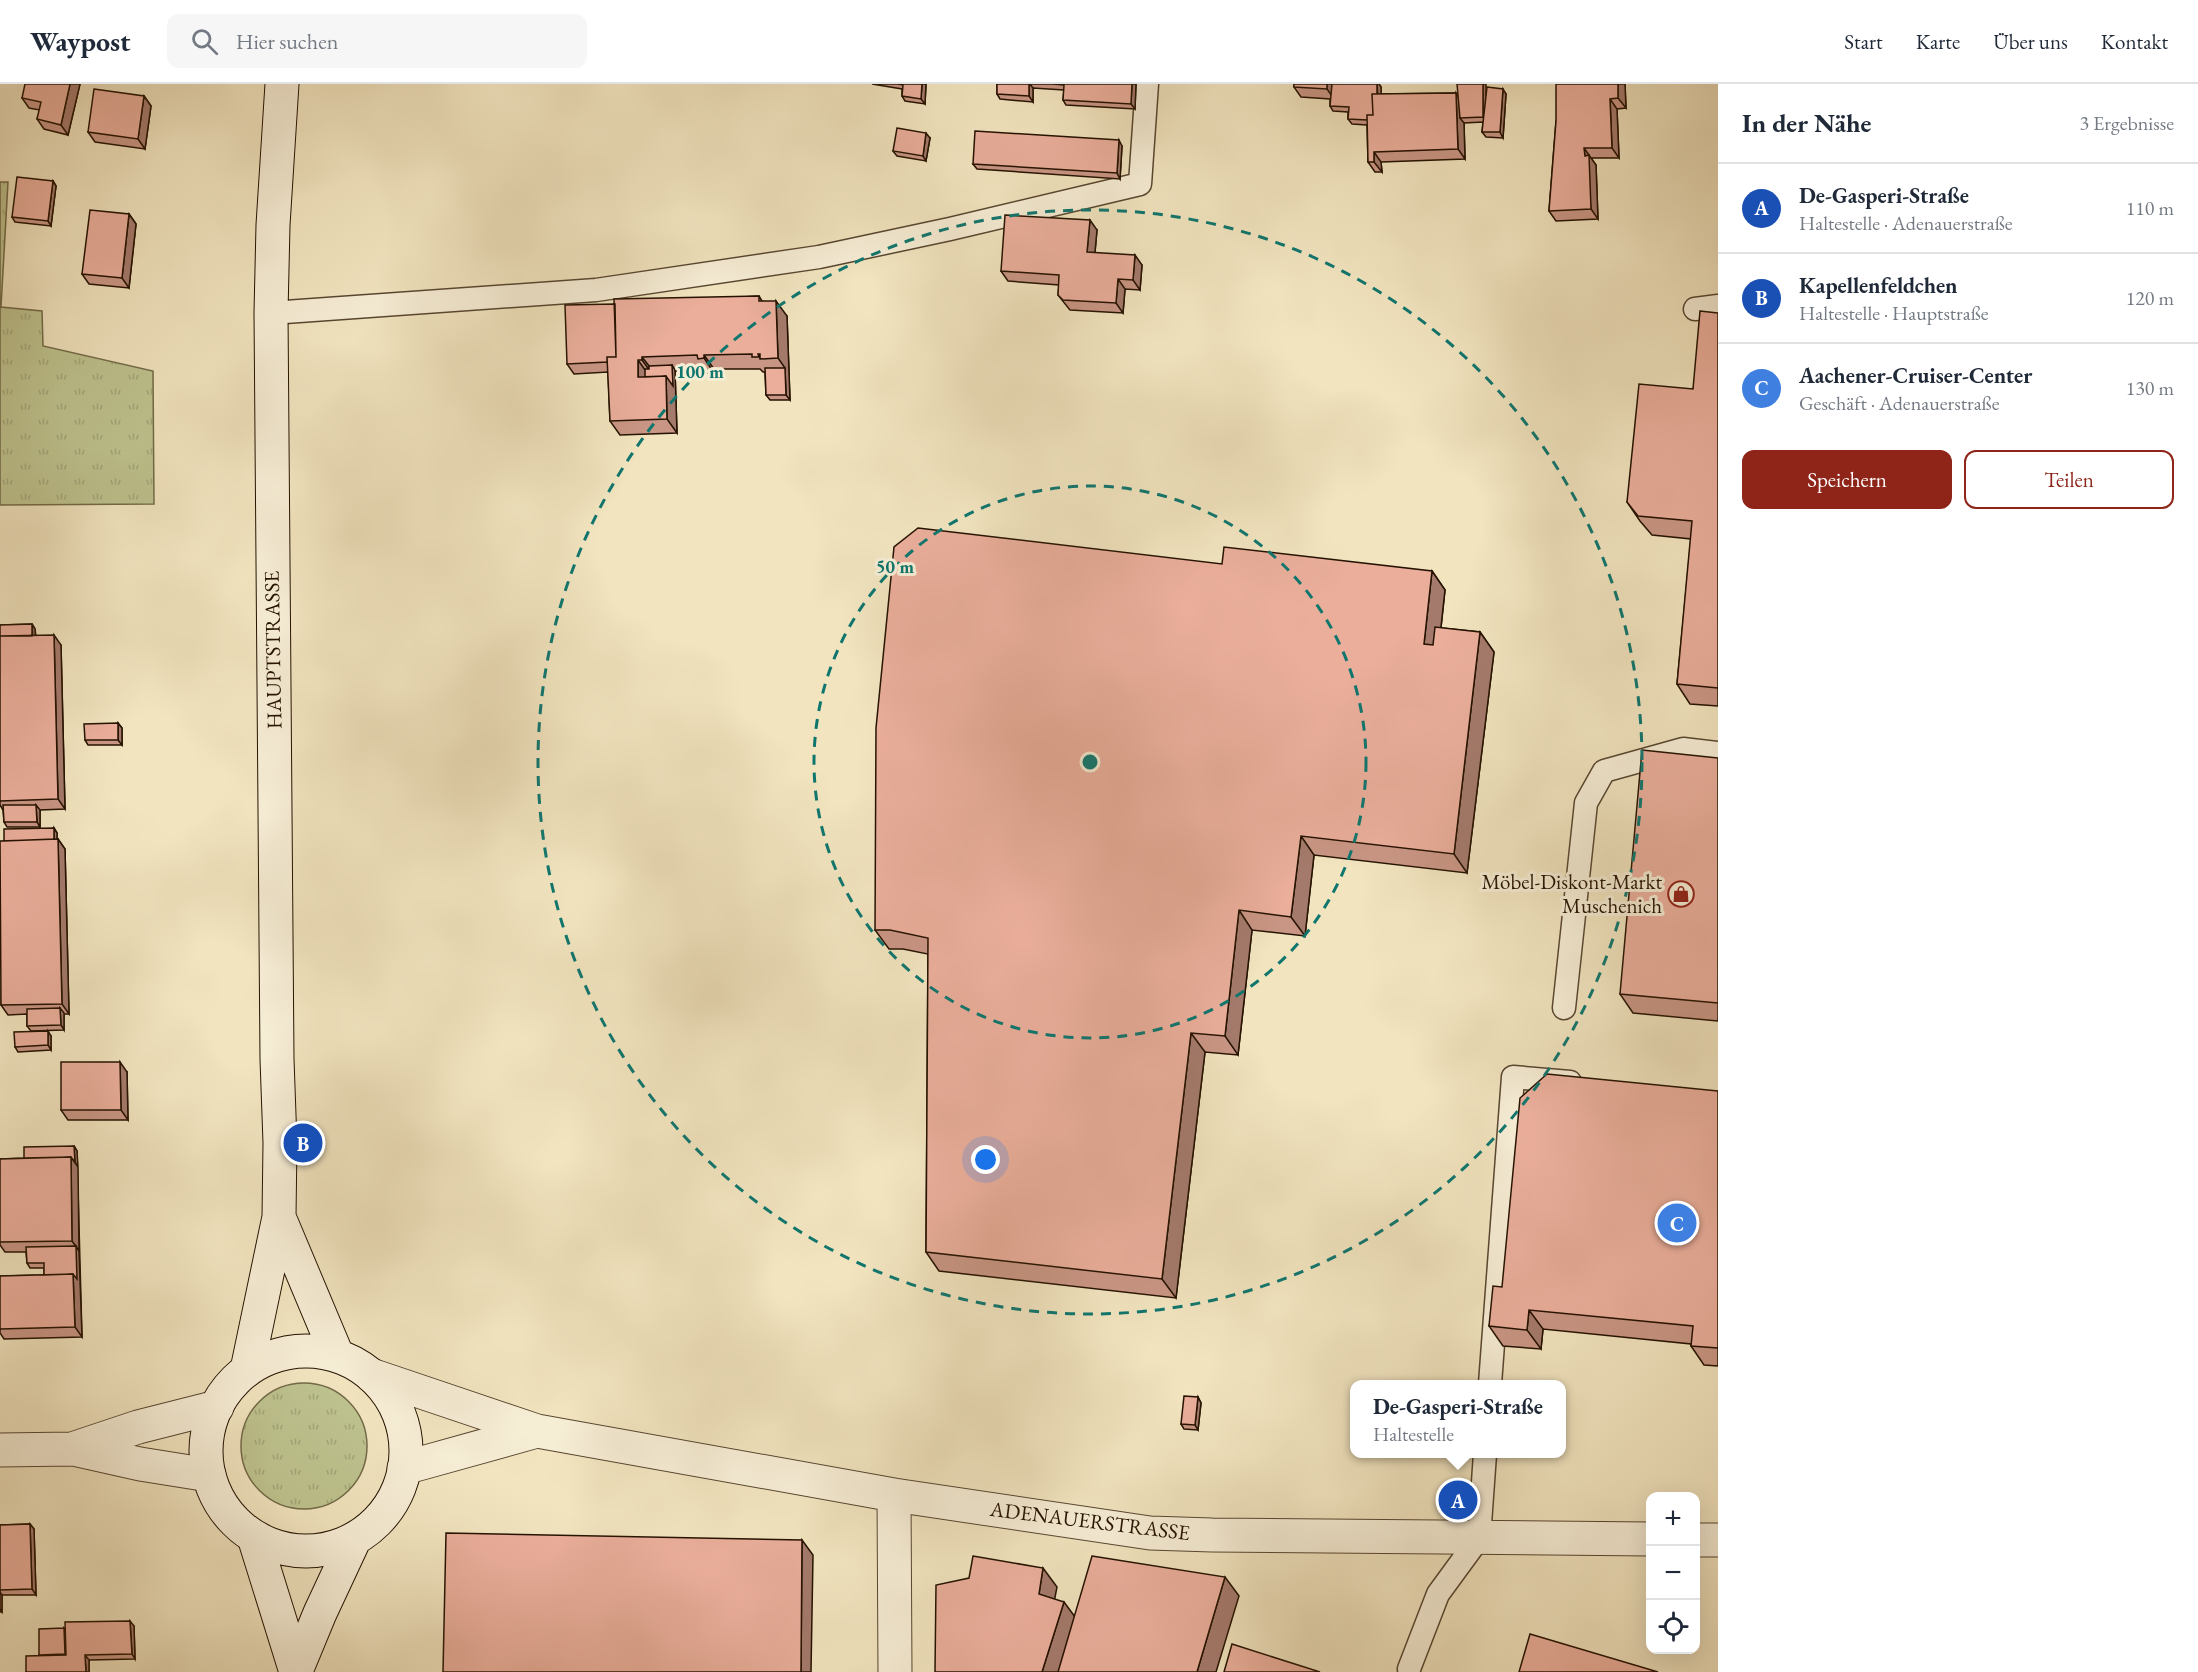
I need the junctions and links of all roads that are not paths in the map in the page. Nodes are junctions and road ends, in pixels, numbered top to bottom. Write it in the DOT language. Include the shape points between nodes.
graph roads {
  1 [pos="282,84"];
  2 [pos="1147,84"];
  3 [pos="1718,306"];
  4 [pos="1695,309"];
  5 [pos="271,313"];
  6 [pos="1718,753"];
  7 [pos="1564,1008"];
  8 [pos="1593,1084"];
  9 [pos="279,1217"];
  10 [pos="337,1355"];
  11 [pos="247,1370"];
  12 [pos="371,1375"];
  13 [pos="1490,1380"];
  14 [pos="217,1407"];
  15 [pos="537,1431"];
  16 [pos="73,1449"];
  17 [pos="0,1450"];
  18 [pos="1485,1458"];
  19 [pos="404,1468"];
  20 [pos="209,1475"];
  21 [pos="894,1495"];
  22 [pos="254,1537"];
  23 [pos="355,1538"];
  24 [pos="1479,1538"];
  25 [pos="1646,1539"];
  26 [pos="1700,1540"];
  27 [pos="1718,1540"];
  28 [pos="1409,1669"];
  29 [pos="296,1671"];
  30 [pos="895,1672"];
  1 -- 5 [label="main road, HAUPTSTRASSE"];
  2 -- 5 [label="lane" via="1140,184 807,259 596,290"];
  3 -- 4 [label="lane"];
  5 -- 9 [label="main road, HAUPTSTRASSE"];
  6 -- 7 [label="lane" via="1683,749 1604,771 1586,803"];
  8 -- 13 [label="lane" via="1513,1077"];
  9 -- 10 [label="main road, HAUPTSTRASSE"];
  9 -- 11 [label="main road, HAUPTSTRASSE"];
  10 -- 11 [label="main road" via="290,1352 267,1358"];
  10 -- 12 [label="main road"];
  11 -- 14 [label="main road" via="230,1386"];
  12 -- 15 [label="main road, ADENAUERSTRASSE"];
  12 -- 19 [label="main road" via="393,1401 405,1434"];
  14 -- 16 [label="main road"];
  14 -- 20 [label="main road" via="206,1440"];
  15 -- 19 [label="main road, ADENAUERSTRASSE"];
  15 -- 21 [label="main road, ADENAUERSTRASSE"];
  16 -- 17 [label="main road"];
  16 -- 20 [label="main road"];
  18 -- 24 [label="lane"];
  19 -- 23 [label="main road" via="393,1501"];
  20 -- 22 [label="main road" via="218,1499"];
  21 -- 24 [label="main road, ADENAUERSTRASSE" via="1150,1533"];
  21 -- 30 [label="main road"];
  22 -- 23 [label="main road" via="304,1551 339,1546"];
  22 -- 29 [label="main road"];
  23 -- 29 [label="main road"];
  24 -- 25 [label="main road, ADENAUERSTRASSE"];
  24 -- 28 [label="lane" via="1438,1594"];
  26 -- 27 [label="main road"];
}
